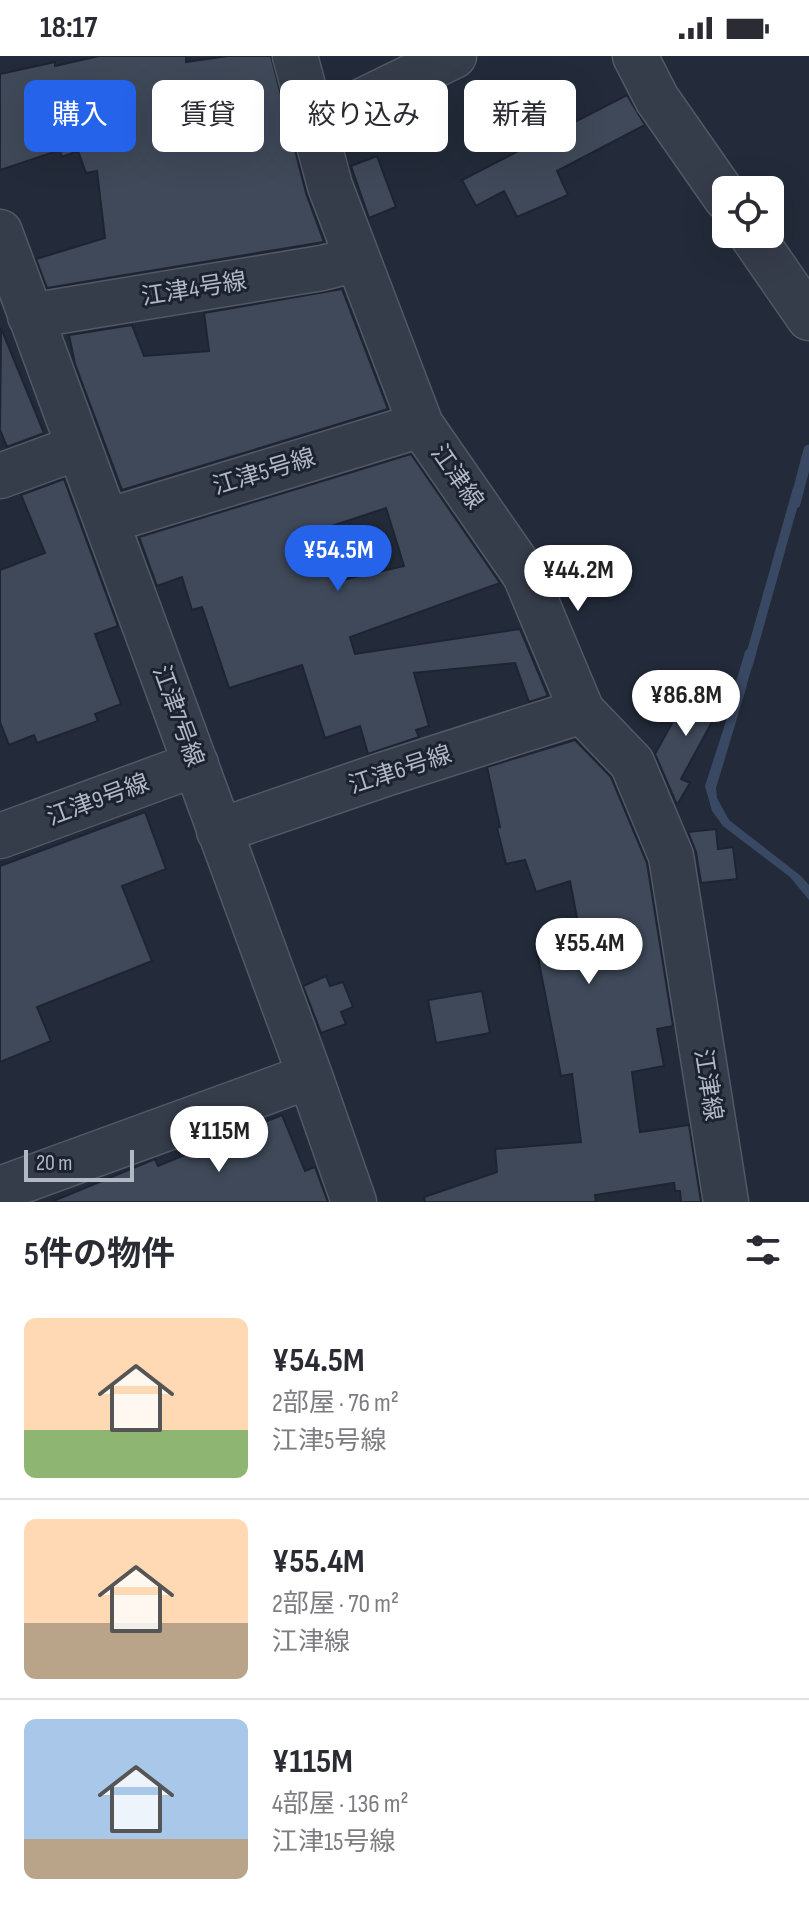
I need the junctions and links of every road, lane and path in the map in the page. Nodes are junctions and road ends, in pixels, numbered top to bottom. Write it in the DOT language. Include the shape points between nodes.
graph roads {
  1 [pos="295,56"];
  2 [pos="454,56"];
  3 [pos="635,56"];
  4 [pos="301,80"];
  5 [pos="405,80"];
  6 [pos="321,152"];
  7 [pos="712,178"];
  8 [pos="0,232"];
  9 [pos="761,248"];
  10 [pos="357,259"];
  11 [pos="30,316"];
  12 [pos="809,318"];
  13 [pos="421,425"];
  14 [pos="79,447"];
  15 [pos="0,476"];
  16 [pos="107,521"];
  17 [pos="582,711"];
  18 [pos="196,764"];
  19 [pos="219,831"];
  20 [pos="0,836"];
  21 [pos="310,1076"];
  22 [pos="0,1189"];
  23 [pos="354,1202"];
  24 [pos="726,1202"];
  1 -- 4 [label="street, 江津線"];
  2 -- 5 [label="street"];
  3 -- 7 [label="street" via="657,99"];
  6 -- 10 [label="street, 江津線"];
  8 -- 11 [label="street, 江津7号線"];
  9 -- 12 [label="street"];
  10 -- 11 [label="street, 江津4号線"];
  10 -- 13 [label="street, 江津線"];
  11 -- 14 [label="street, 江津7号線"];
  13 -- 16 [label="street, 江津5号線"];
  13 -- 17 [label="street, 江津線" via="525,575"];
  14 -- 15 [label="street"];
  14 -- 16 [label="street, 江津7号線"];
  16 -- 18 [label="street, 江津7号線"];
  17 -- 19 [label="street, 江津6号線"];
  17 -- 24 [label="street, 江津線" via="632,763 671,856"];
  18 -- 19 [label="street, 江津7号線"];
  18 -- 20 [label="street, 江津9号線"];
  19 -- 21 [label="street, 江津7号線"];
  21 -- 22 [label="street"];
  21 -- 23 [label="street, 江津7号線"];
}
